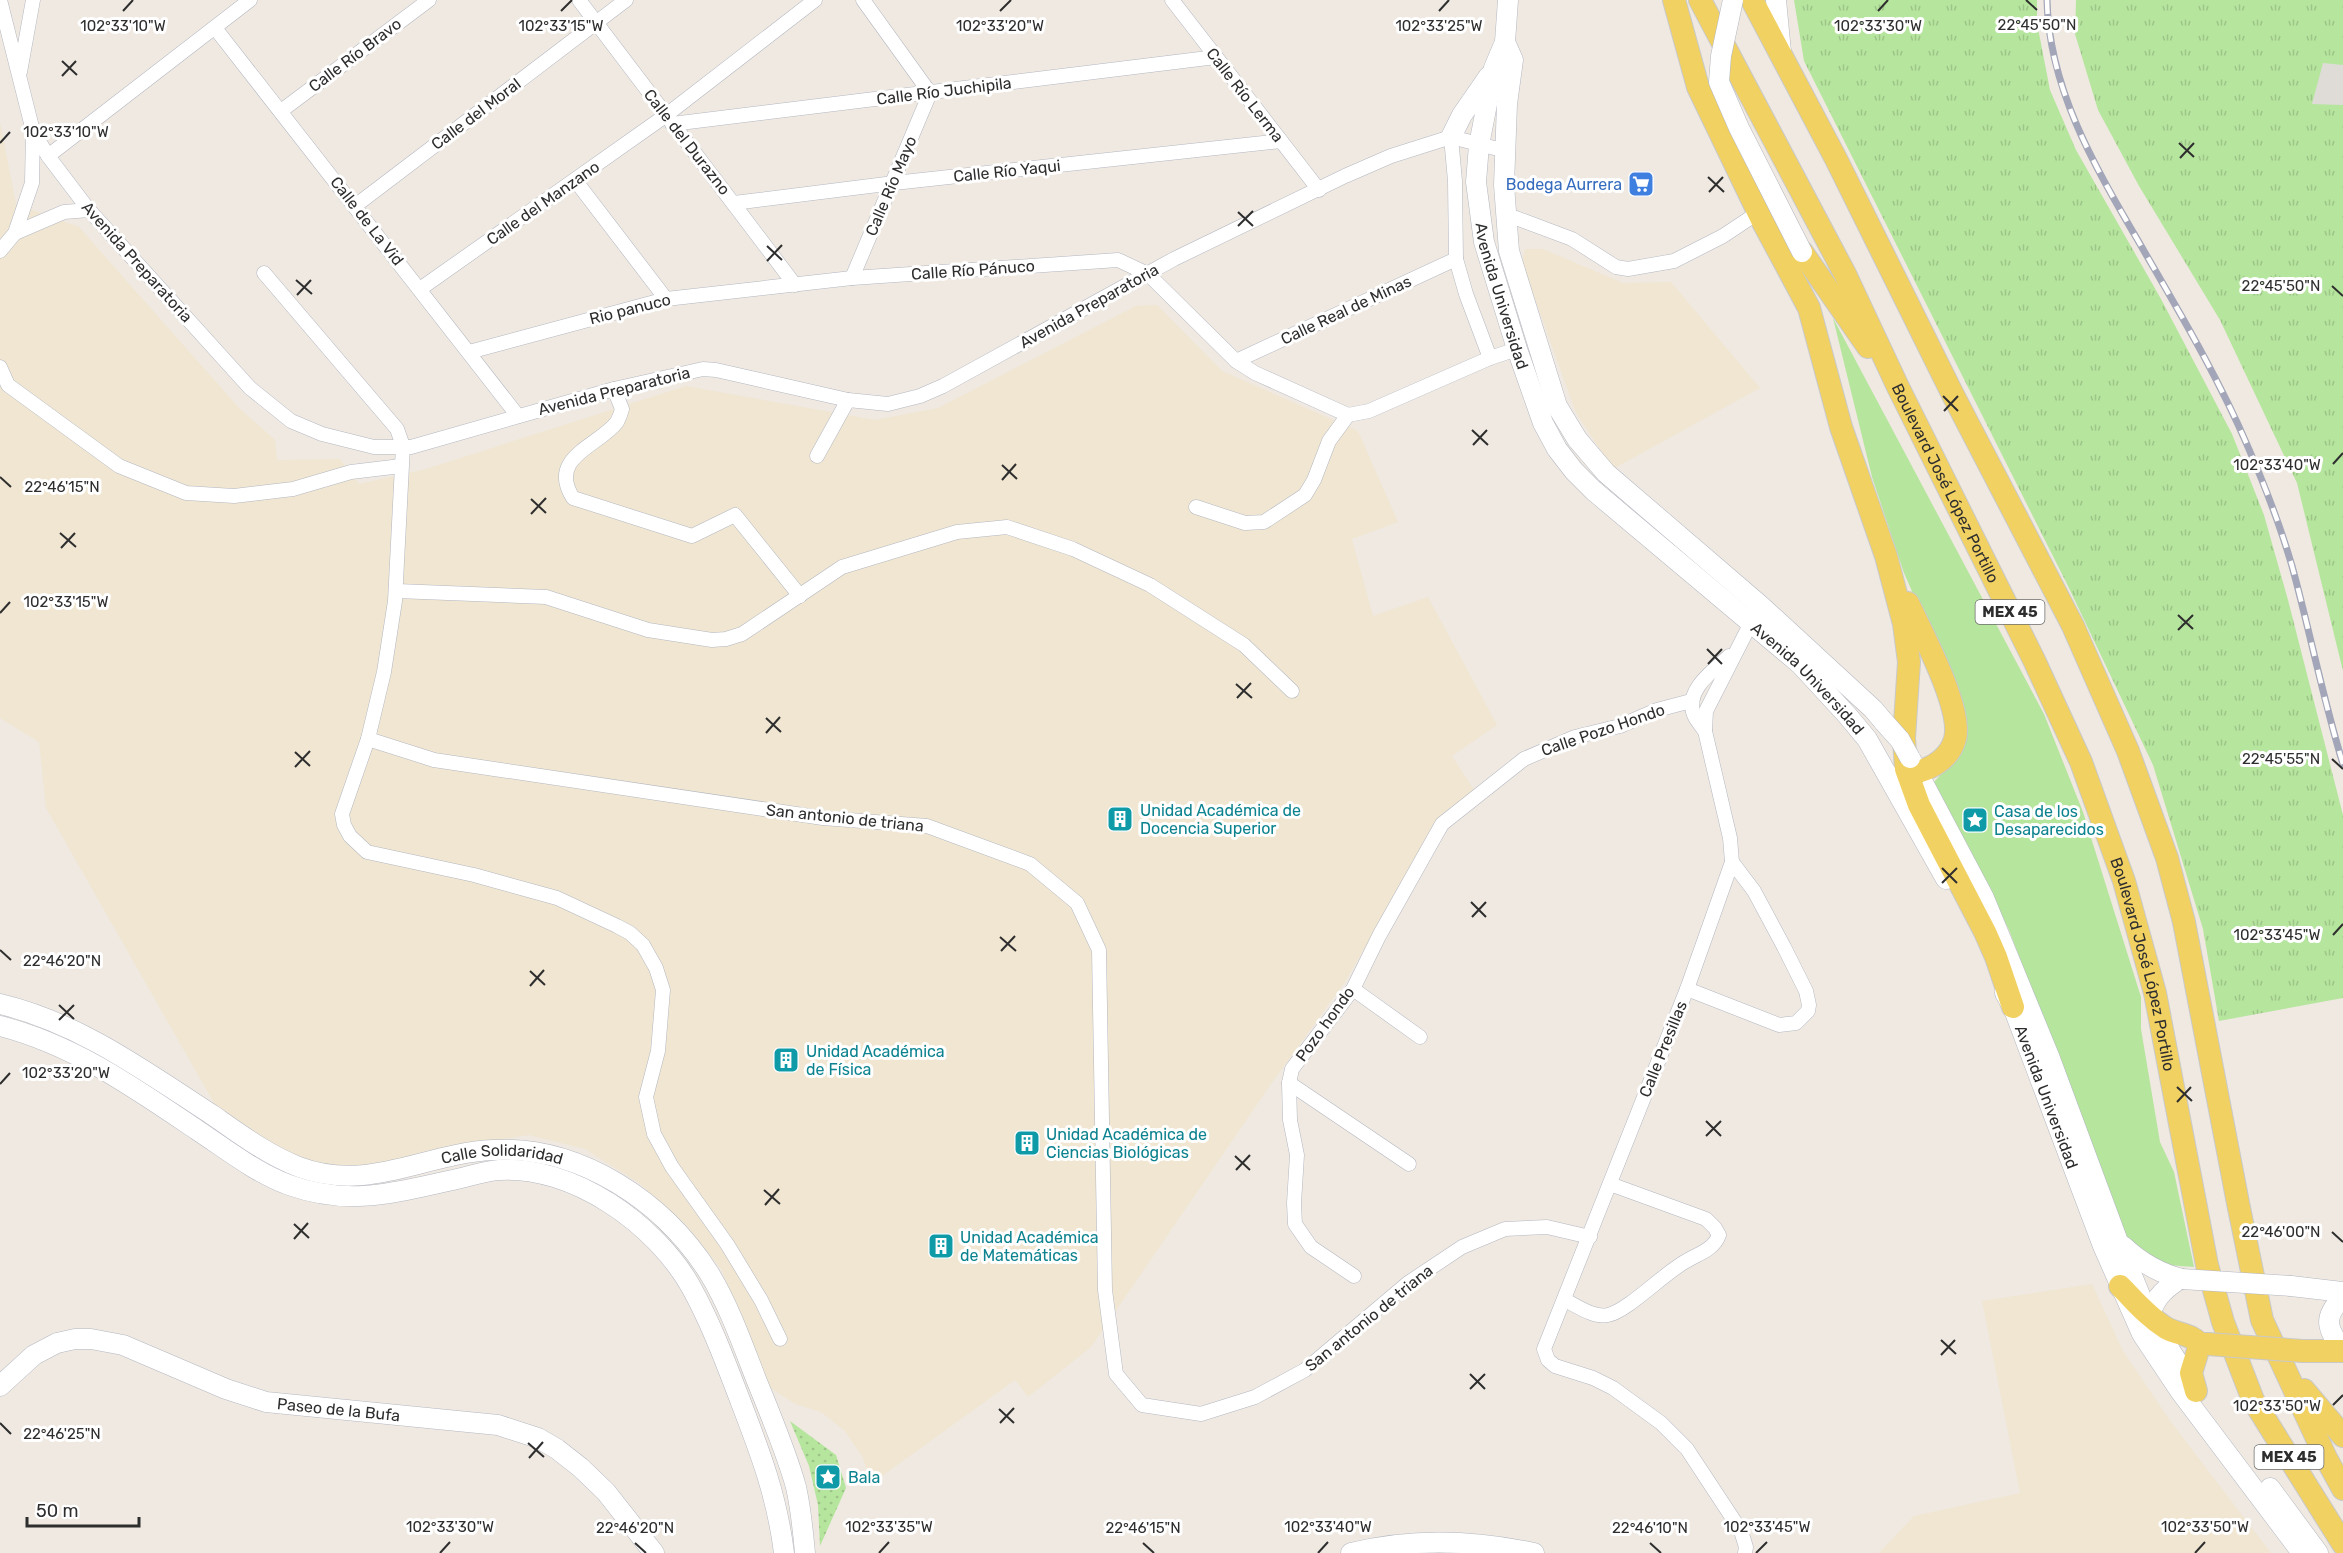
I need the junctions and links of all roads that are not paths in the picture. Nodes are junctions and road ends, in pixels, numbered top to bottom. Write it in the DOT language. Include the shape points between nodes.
graph roads {
  1 [pos="0,0"];
  2 [pos="33,0"];
  3 [pos="250,0"];
  4 [pos="429,0"];
  5 [pos="579,0"];
  6 [pos="626,0"];
  7 [pos="815,0"];
  8 [pos="863,0"];
  9 [pos="1172,0"];
  10 [pos="1508,0"];
  11 [pos="1674,0"];
  12 [pos="1700,0"];
  13 [pos="1733,0"];
  14 [pos="1752,0"];
  15 [pos="1776,0"];
  16 [pos="596,22"];
  17 [pos="215,28"];
  18 [pos="1505,42"];
  19 [pos="1216,57"];
  20 [pos="1782,57"];
  21 [pos="1494,68"];
  22 [pos="19,77"];
  23 [pos="930,93"];
  24 [pos="281,111"];
  25 [pos="669,120"];
  26 [pos="33,131"];
  27 [pos="1451,137"];
  28 [pos="1281,141"];
  29 [pos="1479,145"];
  30 [pos="1506,151"];
  31 [pos="48,156"];
  32 [pos="575,180"];
  33 [pos="894,183"];
  34 [pos="1318,190"];
  35 [pos="734,203"];
  36 [pos="355,206"];
  37 [pos="89,210"];
  38 [pos="1759,212"];
  39 [pos="1505,214"];
  40 [pos="15,233"];
  41 [pos="0,250"];
  42 [pos="1802,252"];
  43 [pos="1456,259"];
  44 [pos="264,273"];
  45 [pos="1148,274"];
  46 [pos="852,278"];
  47 [pos="795,285"];
  48 [pos="420,289"];
  49 [pos="666,299"];
  50 [pos="1809,308"];
  51 [pos="1517,349"];
  52 [pos="469,352"];
  53 [pos="1490,358"];
  54 [pos="1236,361"];
  55 [pos="0,367"];
  56 [pos="1898,387"];
  57 [pos="614,389"];
  58 [pos="848,400"];
  59 [pos="1348,415"];
  60 [pos="518,416"];
  61 [pos="403,446"];
  62 [pos="817,456"];
  63 [pos="401,466"];
  64 [pos="1196,507"];
  65 [pos="1886,556"];
  66 [pos="397,591"];
  67 [pos="800,596"];
  68 [pos="1756,614"];
  69 [pos="1735,650"];
  70 [pos="1292,691"];
  71 [pos="1691,701"];
  72 [pos="1705,731"];
  73 [pos="368,739"];
  74 [pos="1918,773"];
  75 [pos="1732,862"];
  76 [pos="1419,867"];
  77 [pos="1353,989"];
  78 [pos="1687,989"];
  79 [pos="0,1004"];
  80 [pos="2013,1007"];
  81 [pos="0,1026"];
  82 [pos="1420,1037"];
  83 [pos="1289,1083"];
  84 [pos="1409,1164"];
  85 [pos="1610,1184"];
  86 [pos="1590,1237"];
  87 [pos="2117,1239"];
  88 [pos="1354,1276"];
  89 [pos="2181,1279"];
  90 [pos="2120,1286"];
  91 [pos="2343,1292"];
  92 [pos="2343,1297"];
  93 [pos="1565,1300"];
  94 [pos="2145,1325"];
  95 [pos="780,1339"];
  96 [pos="2204,1344"];
  97 [pos="2160,1351"];
  98 [pos="2343,1351"];
  99 [pos="2283,1366"];
  100 [pos="0,1386"];
  101 [pos="2196,1391"];
  102 [pos="2343,1436"];
  103 [pos="2343,1490"];
  104 [pos="2343,1544"];
  105 [pos="654,1553"];
  106 [pos="784,1553"];
  107 [pos="805,1553"];
  108 [pos="1351,1553"];
  109 [pos="1534,1553"];
  110 [pos="1745,1553"];
  111 [pos="2302,1553"];
  112 [pos="2318,1553"];
  1 -- 22 [label="street"];
  2 -- 22 [label="street"];
  3 -- 17 [label="street"];
  4 -- 24 [label="street, Calle Río Bravo"];
  5 -- 16 [label="street, Calle del Durazno"];
  6 -- 16 [label="street, Calle del Moral"];
  7 -- 25 [label="street, Calle del Manzano"];
  8 -- 23 [label="street"];
  9 -- 19 [label="street, Calle Río Lerma"];
  10 -- 18 [label="street, Avenida Universidad"];
  11 -- 38 [label="main road" via="1698,87"];
  12 -- 56 [label="main road, Boulevard José López Portillo / MEX 45" via="1845,274"];
  13 -- 42 [label="street, bridge" via="1719,82"];
  14 -- 20 [label="main road, MEX 45"];
  15 -- 20 [label="street"];
  16 -- 25 [label="street, Calle del Durazno"];
  16 -- 36 [label="street, Calle del Moral"];
  17 -- 24 [label="street, Calle de La Vid"];
  17 -- 31 [label="street"];
  18 -- 21 [label="street, Avenida Universidad"];
  18 -- 30 [label="street, Avenida Universidad" via="1512,60"];
  19 -- 23 [label="street, Calle Río Juchipila"];
  19 -- 28 [label="street, Calle Río Lerma"];
  20 -- 99 [label="main road, MEX 45" via="2073,626 2128,751 2167,858 2184,922 2262,1320"];
  21 -- 27 [label="street"];
  21 -- 29 [label="street, Avenida Universidad"];
  22 -- 26 [label="street"];
  23 -- 25 [label="street, Calle Río Juchipila"];
  23 -- 33 [label="street, Calle Río Mayo"];
  24 -- 36 [label="street, Calle de La Vid"];
  25 -- 32 [label="street, Calle del Manzano"];
  25 -- 35 [label="street, Calle del Durazno"];
  26 -- 31 [label="street, Avenida Preparatoria"];
  26 -- 40 [label="street" via="32,183"];
  27 -- 29 [label="street"];
  27 -- 34 [label="street, Avenida Preparatoria" via="1391,156"];
  27 -- 43 [label="street"];
  28 -- 33 [label="street, Calle Río Yaqui"];
  28 -- 34 [label="street, Calle Río Lerma"];
  29 -- 30 [label="street"];
  29 -- 51 [label="street, Avenida Universidad" via="1476,182 1484,242"];
  30 -- 39 [label="street, Avenida Universidad"];
  31 -- 37 [label="street, Avenida Preparatoria"];
  32 -- 48 [label="street, Calle del Manzano"];
  32 -- 49 [label="street"];
  33 -- 35 [label="street, Calle Río Yaqui"];
  33 -- 46 [label="street, Calle Río Mayo"];
  34 -- 45 [label="street, Avenida Preparatoria"];
  35 -- 47 [label="street, Calle del Durazno"];
  36 -- 48 [label="street, Calle de La Vid"];
  37 -- 40 [label="street" via="64,212"];
  37 -- 61 [label="street, Avenida Preparatoria" via="250,388 291,421 322,435 374,447"];
  38 -- 39 [label="street" via="1674,261 1628,269 1616,267 1572,239"];
  38 -- 50 [label="main road"];
  39 -- 68 [label="street, Avenida Universidad" via="1518,284 1557,406 1567,425 1606,473"];
  40 -- 41 [label="street"];
  42 -- 50 [label="street" via="1810,284"];
  42 -- 56 [label="main road"];
  43 -- 53 [label="street"];
  43 -- 54 [label="street, Calle Real de Minas"];
  44 -- 61 [label="street" via="397,429"];
  45 -- 46 [label="street, Calle Río Pánuco" via="1118,260"];
  45 -- 54 [label="street, Calle Río Pánuco"];
  45 -- 58 [label="street, Avenida Preparatoria" via="920,396 888,404"];
  46 -- 47 [label="street, Calle Río Pánuco"];
  47 -- 49 [label="street, Rio panuco"];
  48 -- 52 [label="street, Calle de La Vid"];
  49 -- 52 [label="street, Rio panuco"];
  50 -- 65 [label="main road" via="1841,428"];
  51 -- 53 [label="street"];
  51 -- 68 [label="street, Avenida Universidad" via="1543,423 1574,471 1626,520"];
  52 -- 60 [label="street, Calle de La Vid"];
  53 -- 59 [label="street" via="1369,411"];
  54 -- 59 [label="street, Calle Río Pánuco" via="1255,374"];
  55 -- 63 [label="street" via="8,385 119,466 186,493 234,496 293,489 351,472"];
  56 -- 104 [label="main road, Boulevard José López Portillo / MEX 45" via="2081,762 2124,881 2155,993 2207,1264 2223,1322 2253,1400"];
  57 -- 58 [label="street, Avenida Preparatoria" via="703,369"];
  57 -- 60 [label="street, Avenida Preparatoria"];
  57 -- 67 [label="street" via="622,409 617,422 573,459 567,470 567,489 573,498 692,536 735,515"];
  58 -- 62 [label="street"];
  59 -- 64 [label="street" via="1329,441 1305,495 1264,522 1245,523"];
  60 -- 61 [label="street, Avenida Preparatoria"];
  61 -- 63 [label="street"];
  63 -- 66 [label="street"];
  65 -- 74 [label="main road" via="1940,673 1956,726 1955,741 1941,761"];
  65 -- 80 [label="main road" via="1904,624 1909,662 1904,738 1910,784 1985,932"];
  66 -- 67 [label="street" via="546,597 648,630 712,640 742,634"];
  66 -- 73 [label="street"];
  67 -- 70 [label="street" via="842,567 862,559 957,532 1007,527 1072,549 1150,585 1244,645"];
  68 -- 69 [label="street"];
  68 -- 74 [label="street, Avenida Universidad, bridge" via="1800,643 1874,709 1900,740"];
  68 -- 80 [label="street, Avenida Universidad" via="1867,739"];
  69 -- 71 [label="street" via="1708,675"];
  69 -- 72 [label="street" via="1706,711"];
  71 -- 72 [label="street" via="1694,715"];
  71 -- 76 [label="street, Calle Pozo Hondo" via="1575,737 1524,759 1442,824"];
  72 -- 75 [label="street, Calle Presillas"];
  73 -- 86 [label="street, San antonio de triana" via="434,760 823,818 927,826 1030,864 1077,903 1099,950 1105,1290 1116,1374 1143,1405 1201,1414 1255,1397 1305,1370 1408,1283 1462,1247 1504,1230 1547,1227"];
  73 -- 95 [label="street" via="342,814 350,836 367,852 557,898 630,933 643,945 663,990 658,1051 646,1097 654,1134 672,1167 727,1244"];
  74 -- 87 [label="street, Avenida Universidad" via="1984,898 2049,1056"];
  75 -- 78 [label="street, Calle Presillas"];
  75 -- 78 [label="street" via="1754,891 1784,947 1806,991 1808,1011 1796,1023 1779,1025"];
  76 -- 77 [label="street, Pozo hondo"];
  77 -- 82 [label="street"];
  77 -- 83 [label="street, Pozo hondo" via="1292,1069"];
  78 -- 85 [label="street, Calle Presillas"];
  79 -- 107 [label="street, Calle Solidaridad" via="56,1022 96,1041 244,1137 301,1168 336,1176 368,1176 468,1152 532,1151 579,1164 631,1192 695,1252 721,1296 796,1487"];
  80 -- 90 [label="street, Avenida Universidad"];
  81 -- 106 [label="street, Calle Solidaridad" via="78,1054 243,1161 306,1190 348,1197 380,1195 496,1170 519,1170 574,1185 609,1203 666,1252 699,1302 764,1460 779,1515"];
  83 -- 84 [label="street"];
  83 -- 88 [label="street, Pozo hondo" via="1296,1155 1295,1224 1311,1248"];
  85 -- 86 [label="street, Calle Presillas"];
  85 -- 93 [label="street" via="1706,1219 1719,1235 1716,1244 1679,1264 1608,1315 1595,1314"];
  86 -- 93 [label="street, Calle Presillas"];
  87 -- 89 [label="street" via="2137,1259"];
  87 -- 94 [label="street, Avenida Universidad"];
  89 -- 91 [label="street, bridge"];
  89 -- 94 [label="street" via="2156,1298"];
  90 -- 94 [label="main road"];
  92 -- 98 [label="street" via="2331,1309 2328,1324"];
  93 -- 110 [label="street, Calle Presillas" via="1544,1349 1548,1360 1613,1388 1687,1449 1741,1531"];
  94 -- 96 [label="main road" via="2192,1336"];
  94 -- 97 [label="street, Avenida Universidad"];
  96 -- 98 [label="main road, bridge"];
  96 -- 101 [label="main road" via="2191,1373"];
  97 -- 101 [label="street"];
  97 -- 111 [label="street"];
  99 -- 102 [label="main road"];
  99 -- 103 [label="main road, MEX 45"];
  100 -- 105 [label="street, Paseo de la Bufa" via="34,1355 57,1342 91,1339 123,1345 266,1402 498,1425 538,1438 580,1467 606,1492"];
  101 -- 112 [label="street"];
  108 -- 109 [label="street" via="1458,1542"];
}
